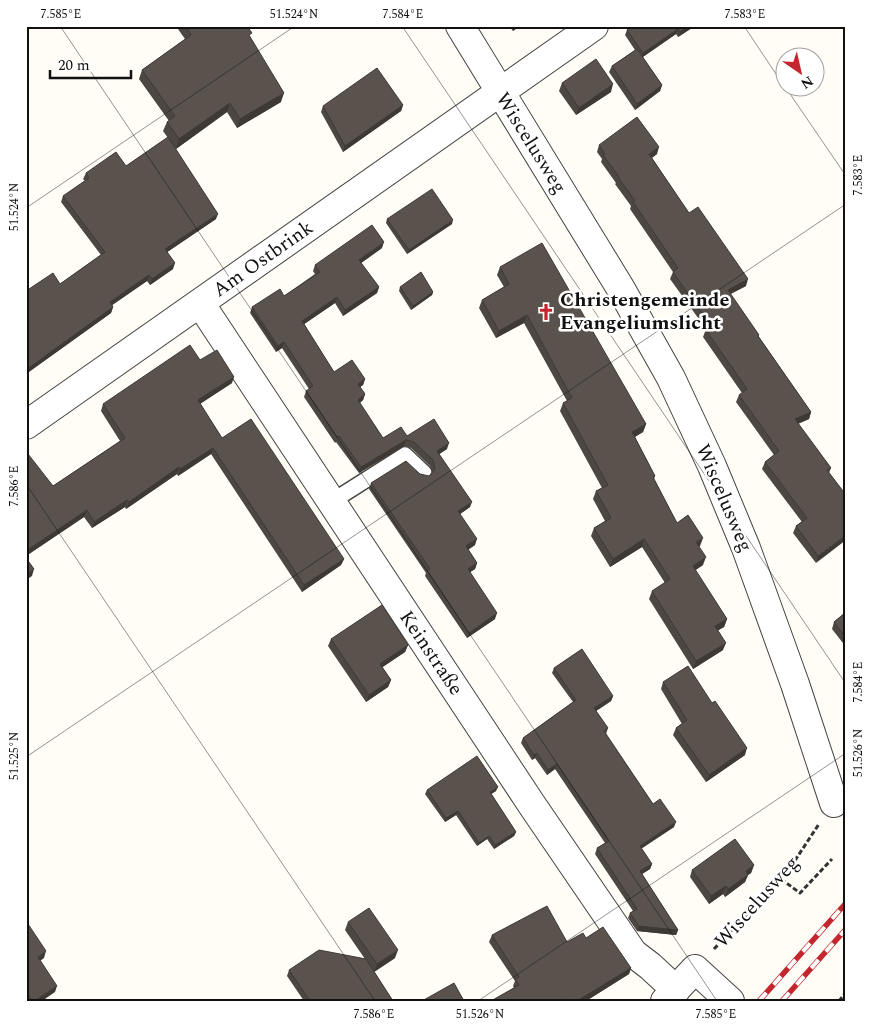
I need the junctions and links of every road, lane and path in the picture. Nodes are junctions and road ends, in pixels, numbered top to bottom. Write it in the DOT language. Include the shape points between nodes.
graph roads {
  1 [pos="460,26"];
  2 [pos="594,26"];
  3 [pos="500,92"];
  4 [pos="200,303"];
  5 [pos="26,425"];
  6 [pos="424,473"];
  7 [pos="331,502"];
  8 [pos="834,803"];
  9 [pos="832,859"];
  10 [pos="781,879"];
  11 [pos="695,969"];
  12 [pos="846,992"];
  13 [pos="671,995"];
  14 [pos="730,1001"];
  15 [pos="839,1001"];
  1 -- 3 [label="street, Wiscelusweg"];
  2 -- 3 [label="street, Am Ostbrink"];
  3 -- 4 [label="street, Am Ostbrink"];
  3 -- 8 [label="street, Wiscelusweg" via="621,289 671,378 746,548"];
  4 -- 5 [label="street, Am Ostbrink"];
  4 -- 7 [label="street, Keinstraße"];
  6 -- 7 [label="lane" via="405,456"];
  7 -- 13 [label="street, Keinstraße" via="633,953 650,966"];
  8 -- 10 [label="path, Wiscelusweg"];
  9 -- 10 [label="path" via="800,893"];
  10 -- 11 [label="path, Wiscelusweg"];
  11 -- 13 [label="street"];
  11 -- 14 [label="street"];
  12 -- 15 [label="path"];
}
